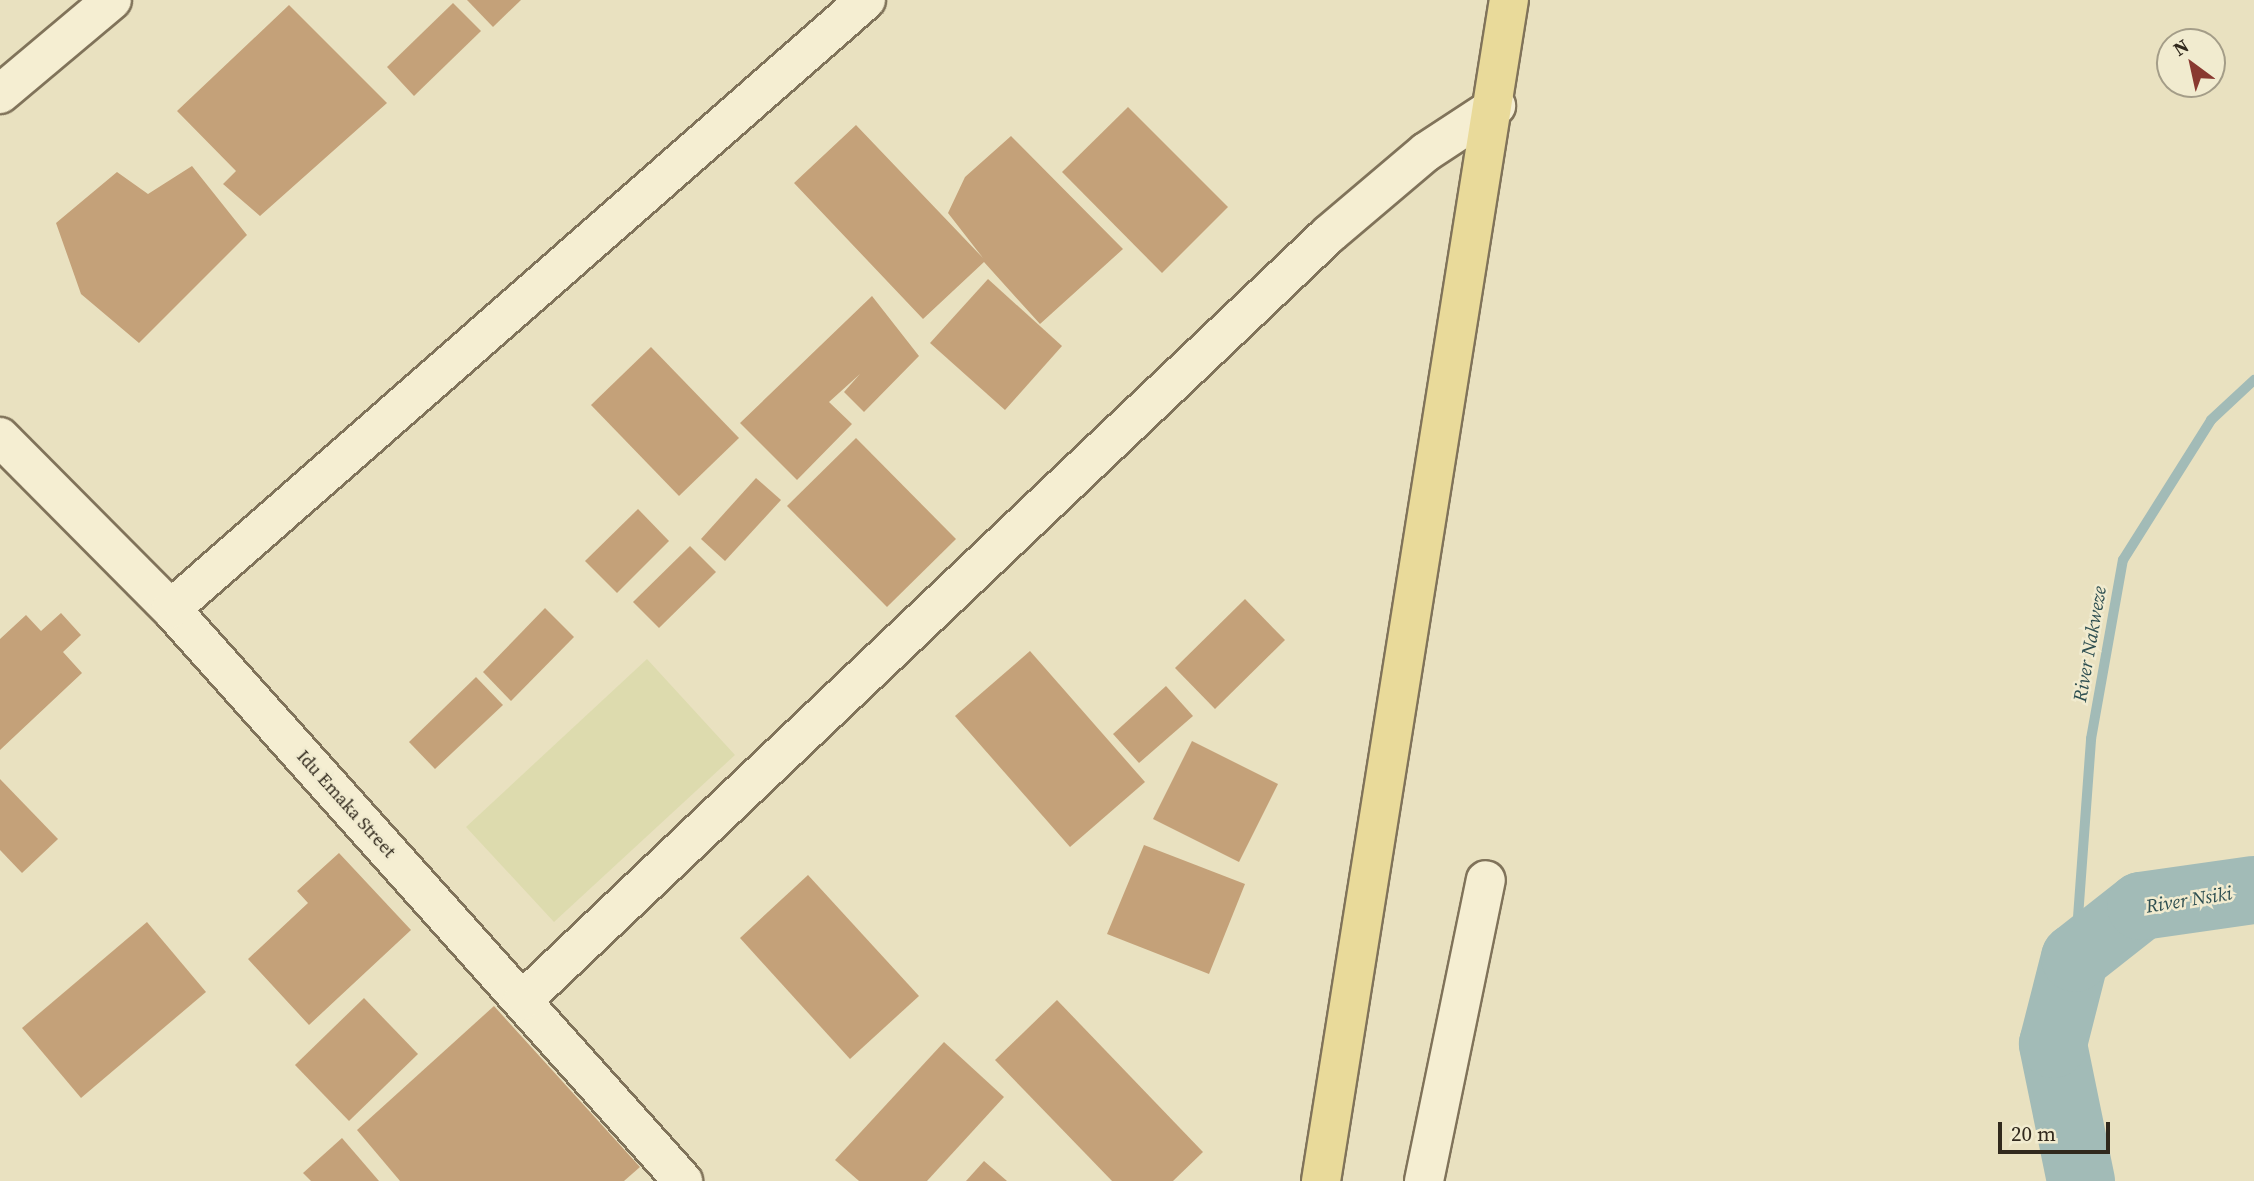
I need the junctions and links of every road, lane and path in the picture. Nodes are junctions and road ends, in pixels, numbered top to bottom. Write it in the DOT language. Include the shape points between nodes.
graph roads {
  1 [pos="112,0"];
  2 [pos="866,0"];
  3 [pos="1509,0"];
  4 [pos="0,94"];
  5 [pos="1496,106"];
  6 [pos="0,437"];
  7 [pos="171,609"];
  8 [pos="1486,880"];
  9 [pos="522,1001"];
  10 [pos="683,1181"];
  11 [pos="1321,1181"];
  12 [pos="1424,1181"];
  1 -- 4 [label="street"];
  2 -- 7 [label="street"];
  3 -- 5 [label="main road"];
  5 -- 9 [label="street" via="1426,152 1328,235"];
  5 -- 11 [label="main road"];
  6 -- 7 [label="street, Idu Emaka Street"];
  7 -- 9 [label="street, Idu Emaka Street"];
  8 -- 12 [label="street"];
  9 -- 10 [label="street, Idu Emaka Street"];
}
